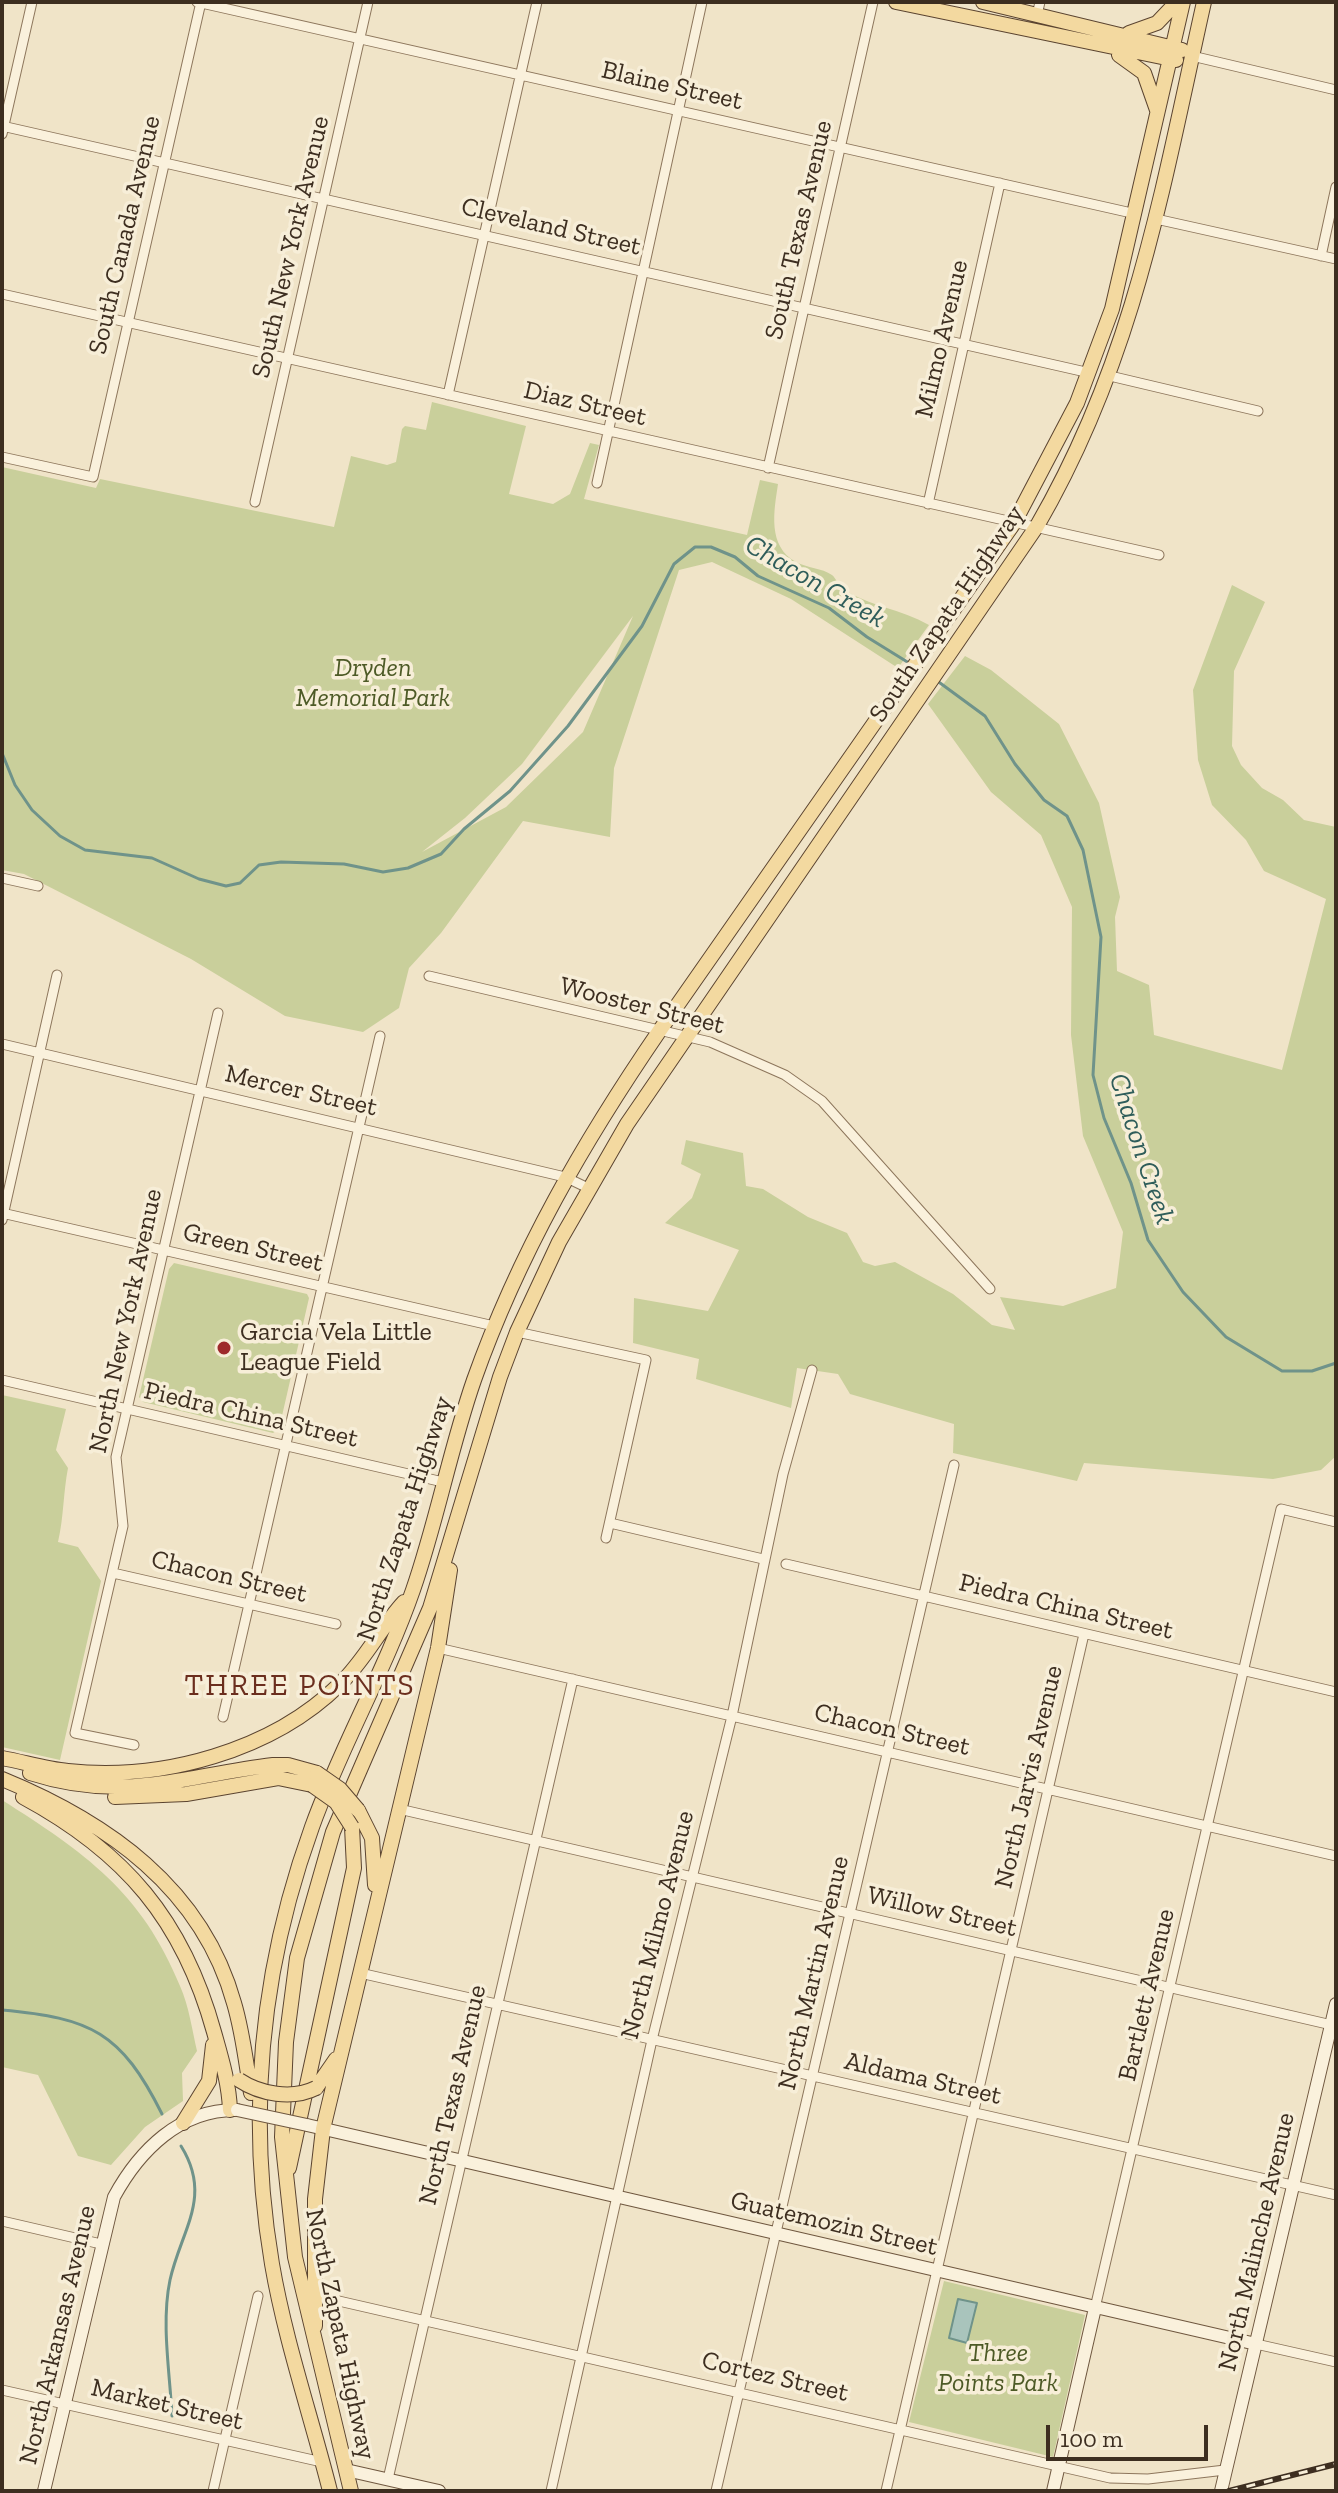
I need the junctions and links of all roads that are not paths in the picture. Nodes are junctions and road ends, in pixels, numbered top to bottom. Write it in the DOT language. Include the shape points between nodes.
graph roads {
  1 [pos="32,2"];
  2 [pos="200,2"];
  3 [pos="368,2"];
  4 [pos="537,2"];
  5 [pos="702,2"];
  6 [pos="873,2"];
  7 [pos="896,2"];
  8 [pos="983,2"];
  9 [pos="1177,2"];
  10 [pos="1183,2"];
  11 [pos="1204,2"];
  12 [pos="1039,8"];
  13 [pos="1123,34"];
  14 [pos="361,38"];
  15 [pos="1097,44"];
  16 [pos="1174,45"];
  17 [pos="1192,56"];
  18 [pos="1170,61"];
  19 [pos="520,75"];
  20 [pos="1336,90"];
  21 [pos="678,110"];
  22 [pos="1158,115"];
  23 [pos="3,129"];
  24 [pos="840,147"];
  25 [pos="164,163"];
  26 [pos="1000,183"];
  27 [pos="1336,187"];
  28 [pos="324,199"];
  29 [pos="1136,214"];
  30 [pos="1156,219"];
  31 [pos="484,235"];
  32 [pos="1321,256"];
  33 [pos="1336,259"];
  34 [pos="644,271"];
  35 [pos="2,294"];
  36 [pos="804,307"];
  37 [pos="128,323"];
  38 [pos="963,343"];
  39 [pos="288,359"];
  40 [pos="1090,373"];
  41 [pos="1110,376"];
  42 [pos="448,395"];
  43 [pos="1258,411"];
  44 [pos="608,431"];
  45 [pos="2,457"];
  46 [pos="768,468"];
  47 [pos="597,483"];
  48 [pos="255,502"];
  49 [pos="928,504"];
  50 [pos="1014,523"];
  51 [pos="1037,526"];
  52 [pos="1159,555"];
  53 [pos="2,878"];
  54 [pos="38,886"];
  55 [pos="57,975"];
  56 [pos="429,976"];
  57 [pos="218,1013"];
  58 [pos="660,1030"];
  59 [pos="380,1036"];
  60 [pos="687,1036"];
  61 [pos="2,1044"];
  62 [pos="40,1053"];
  63 [pos="200,1090"];
  64 [pos="360,1127"];
  65 [pos="565,1177"];
  66 [pos="588,1188"];
  67 [pos="3,1215"];
  68 [pos="163,1250"];
  69 [pos="322,1286"];
  70 [pos="990,1289"];
  71 [pos="494,1326"];
  72 [pos="517,1332"];
  73 [pos="812,1370"];
  74 [pos="2,1380"];
  75 [pos="126,1409"];
  76 [pos="287,1446"];
  77 [pos="954,1465"];
  78 [pos="443,1482"];
  79 [pos="458,1515"];
  80 [pos="1336,1522"];
  81 [pos="610,1523"];
  82 [pos="606,1538"];
  83 [pos="763,1559"];
  84 [pos="786,1564"];
  85 [pos="113,1573"];
  86 [pos="412,1593"];
  87 [pos="923,1597"];
  88 [pos="250,1603"];
  89 [pos="336,1624"];
  90 [pos="1084,1634"];
  91 [pos="438,1648"];
  92 [pos="1243,1671"];
  93 [pos="573,1679"];
  94 [pos="1336,1692"];
  95 [pos="732,1716"];
  96 [pos="223,1717"];
  97 [pos="134,1745"];
  98 [pos="887,1752"];
  99 [pos="2,1760"];
  100 [pos="2,1769"];
  101 [pos="2,1779"];
  102 [pos="314,1779"];
  103 [pos="2,1785"];
  104 [pos="1048,1789"];
  105 [pos="399,1809"];
  106 [pos="1208,1826"];
  107 [pos="534,1840"];
  108 [pos="1336,1856"];
  109 [pos="693,1877"];
  110 [pos="375,1906"];
  111 [pos="850,1914"];
  112 [pos="1012,1951"];
  113 [pos="360,1973"];
  114 [pos="1172,1988"];
  115 [pos="496,2004"];
  116 [pos="1336,2004"];
  117 [pos="1334,2025"];
  118 [pos="214,2032"];
  119 [pos="652,2040"];
  120 [pos="343,2046"];
  121 [pos="812,2076"];
  122 [pos="233,2110"];
  123 [pos="973,2113"];
  124 [pos="183,2123"];
  125 [pos="323,2129"];
  126 [pos="258,2135"];
  127 [pos="1133,2149"];
  128 [pos="460,2160"];
  129 [pos="285,2186"];
  130 [pos="1293,2186"];
  131 [pos="1336,2195"];
  132 [pos="617,2198"];
  133 [pos="2,2221"];
  134 [pos="776,2234"];
  135 [pos="101,2244"];
  136 [pos="937,2270"];
  137 [pos="258,2296"];
  138 [pos="317,2296"];
  139 [pos="1095,2308"];
  140 [pos="424,2320"];
  141 [pos="1256,2344"];
  142 [pos="314,2347"];
  143 [pos="582,2356"];
  144 [pos="1336,2362"];
  145 [pos="2,2390"];
  146 [pos="739,2391"];
  147 [pos="64,2404"];
  148 [pos="900,2429"];
  149 [pos="224,2441"];
  150 [pos="322,2462"];
  151 [pos="1059,2466"];
  152 [pos="346,2470"];
  153 [pos="1225,2470"];
  154 [pos="388,2479"];
  155 [pos="44,2491"];
  156 [pos="213,2491"];
  157 [pos="330,2491"];
  158 [pos="351,2491"];
  159 [pos="439,2491"];
  160 [pos="551,2491"];
  161 [pos="716,2491"];
  162 [pos="886,2491"];
  163 [pos="1053,2491"];
  164 [pos="1221,2491"];
  1 -- 23 [label="street"];
  2 -- 14 [label="street, Blaine Street"];
  2 -- 25 [label="street, South Canada Avenue"];
  3 -- 14 [label="street, South New York Avenue"];
  4 -- 19 [label="street"];
  5 -- 21 [label="street"];
  6 -- 24 [label="street, South Texas Avenue"];
  7 -- 15 [label="main road"];
  8 -- 12 [label="main road"];
  9 -- 13 [label="main road" via="1157,23"];
  10 -- 16 [label="main road, South Zapata Highway"];
  11 -- 17 [label="main road, South Zapata Highway"];
  12 -- 13 [label="main road"];
  13 -- 16 [label="main road"];
  14 -- 19 [label="street, Blaine Street"];
  14 -- 28 [label="street, South New York Avenue"];
  15 -- 18 [label="main road"];
  15 -- 22 [label="main road" via="1144,73"];
  16 -- 17 [label="main road"];
  16 -- 18 [label="main road, South Zapata Highway"];
  17 -- 18 [label="main road"];
  17 -- 20 [label="street"];
  17 -- 30 [label="main road, South Zapata Highway"];
  18 -- 22 [label="main road, South Zapata Highway"];
  19 -- 21 [label="street, Blaine Street"];
  19 -- 31 [label="street"];
  21 -- 24 [label="street, Blaine Street"];
  21 -- 34 [label="street"];
  22 -- 29 [label="main road, South Zapata Highway"];
  23 -- 25 [label="street, Cleveland Street"];
  24 -- 26 [label="street, Blaine Street"];
  24 -- 36 [label="street, South Texas Avenue"];
  25 -- 28 [label="street, Cleveland Street"];
  25 -- 37 [label="street, South Canada Avenue"];
  26 -- 29 [label="street, Blaine Street"];
  26 -- 38 [label="street, Milmo Avenue"];
  27 -- 32 [label="street"];
  28 -- 31 [label="street, Cleveland Street"];
  28 -- 39 [label="street, South New York Avenue"];
  29 -- 40 [label="main road, South Zapata Highway"];
  30 -- 32 [label="street"];
  30 -- 41 [label="main road, South Zapata Highway"];
  31 -- 34 [label="street, Cleveland Street"];
  31 -- 42 [label="street"];
  32 -- 33 [label="street"];
  34 -- 36 [label="street, Cleveland Street"];
  34 -- 44 [label="street"];
  35 -- 37 [label="street, Diaz Street"];
  36 -- 38 [label="street, Cleveland Street"];
  36 -- 46 [label="street, South Texas Avenue"];
  37 -- 39 [label="street, Diaz Street"];
  37 -- 45 [label="street, South Canada Avenue" via="93,477"];
  38 -- 40 [label="street, Cleveland Street"];
  38 -- 49 [label="street, Milmo Avenue"];
  39 -- 42 [label="street, Diaz Street"];
  39 -- 48 [label="street, South New York Avenue"];
  40 -- 50 [label="main road, South Zapata Highway"];
  41 -- 43 [label="street"];
  41 -- 51 [label="main road, South Zapata Highway" via="1079,450"];
  42 -- 44 [label="street, Diaz Street"];
  44 -- 46 [label="street, Diaz Street"];
  44 -- 47 [label="street"];
  46 -- 49 [label="street, Diaz Street"];
  49 -- 50 [label="street, Diaz Street"];
  50 -- 51 [label="street, Diaz Street"];
  50 -- 58 [label="main road, South Zapata Highway"];
  51 -- 52 [label="street, Diaz Street"];
  51 -- 60 [label="main road, South Zapata Highway"];
  53 -- 54 [label="street"];
  55 -- 62 [label="street"];
  56 -- 58 [label="street, Wooster Street"];
  57 -- 63 [label="street, North New York Avenue"];
  58 -- 60 [label="street, Wooster Street"];
  58 -- 65 [label="main road, South Zapata Highway"];
  59 -- 64 [label="street"];
  60 -- 66 [label="main road, South Zapata Highway"];
  60 -- 70 [label="street, Wooster Street" via="785,1075 822,1101"];
  61 -- 62 [label="street, Mercer Street"];
  62 -- 63 [label="street, Mercer Street"];
  62 -- 67 [label="street"];
  63 -- 64 [label="street, Mercer Street"];
  63 -- 68 [label="street, North New York Avenue"];
  64 -- 65 [label="street, Mercer Street"];
  64 -- 69 [label="street"];
  65 -- 66 [label="street, Mercer Street"];
  65 -- 71 [label="main road, North Zapata Highway"];
  66 -- 72 [label="main road, North Zapata Highway"];
  67 -- 68 [label="street, Green Street"];
  68 -- 69 [label="street, Green Street"];
  68 -- 75 [label="street, North New York Avenue"];
  69 -- 71 [label="street, Green Street"];
  69 -- 76 [label="street"];
  71 -- 78 [label="main road, North Zapata Highway"];
  72 -- 79 [label="main road, North Zapata Highway"];
  72 -- 81 [label="street" via="646,1360"];
  73 -- 83 [label="street, North Milmo Avenue"];
  74 -- 75 [label="street, Piedra China Street"];
  75 -- 76 [label="street, Piedra China Street"];
  75 -- 85 [label="street, North New York Avenue" via="116,1457 123,1526"];
  76 -- 78 [label="street, Piedra China Street"];
  76 -- 88 [label="street"];
  77 -- 87 [label="street, North Martin Avenue"];
  78 -- 86 [label="main road, North Zapata Highway"];
  79 -- 91 [label="main road"];
  79 -- 129 [label="main road, North Zapata Highway" via="430,1608 333,1832 306,1917 286,2042"];
  80 -- 92 [label="street, Bartlett Avenue" via="1281,1509"];
  81 -- 82 [label="street"];
  81 -- 83 [label="street"];
  83 -- 95 [label="street, North Milmo Avenue"];
  84 -- 87 [label="street, Piedra China Street"];
  85 -- 88 [label="street, Chacon Street"];
  85 -- 97 [label="street, North New York Avenue" via="75,1733"];
  86 -- 99 [label="main road" via="338,1686 285,1724 243,1744 209,1757 135,1771 69,1771"];
  86 -- 126 [label="main road, North Zapata Highway" via="313,1823 283,1916 264,2025"];
  87 -- 90 [label="street, Piedra China Street"];
  87 -- 98 [label="street, North Martin Avenue"];
  88 -- 89 [label="street, Chacon Street"];
  88 -- 96 [label="street"];
  90 -- 92 [label="street, Piedra China Street"];
  90 -- 104 [label="street, North Jarvis Avenue"];
  91 -- 93 [label="street, Chacon Street"];
  91 -- 105 [label="main road"];
  92 -- 94 [label="street, Piedra China Street"];
  92 -- 106 [label="street, Bartlett Avenue"];
  93 -- 95 [label="street, Chacon Street"];
  93 -- 107 [label="street, North Texas Avenue"];
  95 -- 98 [label="street, Chacon Street"];
  95 -- 109 [label="street, North Milmo Avenue"];
  98 -- 104 [label="street, Chacon Street"];
  98 -- 111 [label="street, North Martin Avenue"];
  99 -- 102 [label="main road" via="64,1782 123,1789 273,1765 288,1765"];
  100 -- 102 [label="main road" via="57,1788 112,1797 186,1794 278,1778"];
  101 -- 126 [label="main road" via="64,1806 118,1838 186,1905 223,1970 233,2000"];
  102 -- 110 [label="main road, bridge" via="340,1789 368,1825 375,1850"];
  102 -- 129 [label="main road, bridge" via="352,1827 354,1868"];
  103 -- 118 [label="main road" via="83,1832 130,1873 185,1952"];
  104 -- 106 [label="street, Chacon Street"];
  104 -- 112 [label="street, North Jarvis Avenue"];
  105 -- 107 [label="street, Willow Street"];
  105 -- 110 [label="main road"];
  106 -- 108 [label="street, Chacon Street"];
  106 -- 114 [label="street, Bartlett Avenue"];
  107 -- 109 [label="street, Willow Street"];
  107 -- 115 [label="street, North Texas Avenue"];
  109 -- 111 [label="street, Willow Street"];
  109 -- 119 [label="street, North Milmo Avenue"];
  110 -- 113 [label="main road"];
  111 -- 112 [label="street, Willow Street"];
  111 -- 121 [label="street, North Martin Avenue"];
  112 -- 114 [label="street, Willow Street"];
  112 -- 123 [label="street, North Jarvis Avenue"];
  113 -- 115 [label="street, Aldama Street"];
  113 -- 120 [label="main road"];
  114 -- 117 [label="street, Willow Street"];
  114 -- 127 [label="street, Bartlett Avenue"];
  115 -- 119 [label="street, Aldama Street"];
  115 -- 128 [label="street, North Texas Avenue"];
  116 -- 117 [label="main road, North Malinche Avenue"];
  117 -- 130 [label="main road, North Malinche Avenue"];
  118 -- 120 [label="main road, bridge" via="239,2080 273,2093 296,2095 316,2088"];
  118 -- 122 [label="main road"];
  118 -- 124 [label="main road" via="209,2081"];
  119 -- 121 [label="street, Aldama Street"];
  119 -- 132 [label="street, North Milmo Avenue"];
  120 -- 125 [label="main road"];
  121 -- 123 [label="street, Aldama Street"];
  121 -- 134 [label="street, North Martin Avenue"];
  122 -- 124 [label="main road, North Arkansas Avenue"];
  122 -- 125 [label="main road, North Arkansas Avenue, bridge"];
  123 -- 127 [label="street, Aldama Street"];
  123 -- 136 [label="street, North Jarvis Avenue"];
  124 -- 135 [label="main road, North Arkansas Avenue" via="131,2166 114,2197"];
  125 -- 128 [label="main road, Guatemozin Street"];
  125 -- 138 [label="main road" via="315,2199"];
  126 -- 150 [label="main road, North Zapata Highway" via="273,2268"];
  127 -- 130 [label="street, Aldama Street"];
  127 -- 139 [label="street, Bartlett Avenue"];
  128 -- 132 [label="main road, Guatemozin Street"];
  128 -- 140 [label="street, North Texas Avenue"];
  129 -- 142 [label="main road, North Zapata Highway"];
  130 -- 131 [label="street, Aldama Street"];
  130 -- 141 [label="main road, North Malinche Avenue"];
  132 -- 134 [label="main road, Guatemozin Street"];
  132 -- 143 [label="street, North Milmo Avenue"];
  133 -- 135 [label="street"];
  134 -- 136 [label="main road, Guatemozin Street"];
  134 -- 146 [label="street, North Martin Avenue"];
  135 -- 147 [label="main road, North Arkansas Avenue"];
  136 -- 139 [label="main road, Guatemozin Street"];
  136 -- 148 [label="street, North Jarvis Avenue"];
  137 -- 149 [label="street"];
  138 -- 140 [label="street, Cortez Street"];
  138 -- 142 [label="main road"];
  139 -- 141 [label="main road, Guatemozin Street"];
  139 -- 151 [label="main road, Bartlett Avenue"];
  140 -- 143 [label="street, Cortez Street"];
  140 -- 154 [label="street, North Texas Avenue"];
  141 -- 144 [label="street, Guatemozin Street"];
  141 -- 153 [label="main road, North Malinche Avenue"];
  142 -- 152 [label="main road, North Zapata Highway"];
  143 -- 146 [label="street, Cortez Street"];
  143 -- 160 [label="street, North Milmo Avenue"];
  145 -- 147 [label="street, Market Street"];
  146 -- 148 [label="street, Cortez Street"];
  146 -- 161 [label="street, North Martin Avenue"];
  147 -- 149 [label="street, Market Street"];
  147 -- 155 [label="main road, North Arkansas Avenue"];
  148 -- 151 [label="street, Cortez Street"];
  148 -- 162 [label="street, North Jarvis Avenue"];
  149 -- 150 [label="street, Market Street"];
  149 -- 156 [label="street"];
  150 -- 157 [label="main road, North Zapata Highway"];
  151 -- 153 [label="street, Cortez Street" via="1128,2480"];
  151 -- 163 [label="main road, Bartlett Avenue"];
  152 -- 154 [label="main road"];
  152 -- 158 [label="main road, North Zapata Highway"];
  153 -- 164 [label="main road, North Malinche Avenue"];
  154 -- 159 [label="main road"];
}
